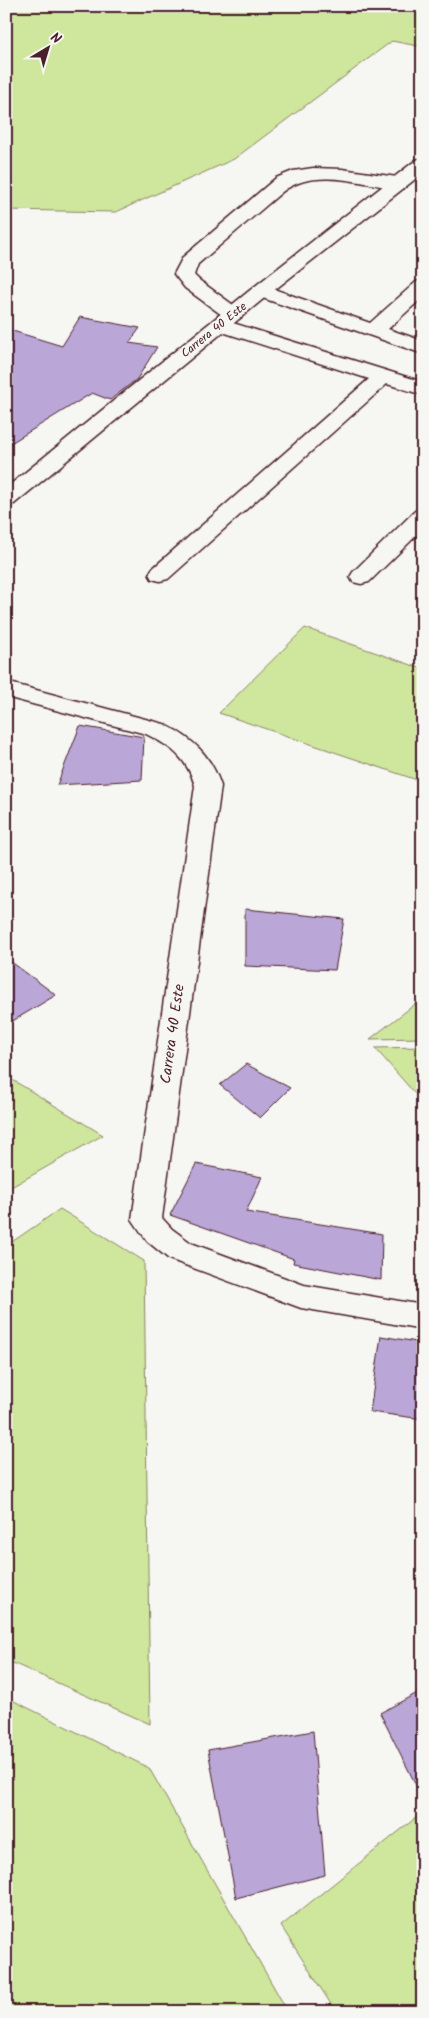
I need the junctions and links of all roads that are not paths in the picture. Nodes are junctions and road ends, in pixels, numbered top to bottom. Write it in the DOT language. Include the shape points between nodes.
graph roads {
  1 [pos="423,164"];
  2 [pos="397,183"];
  3 [pos="423,286"];
  4 [pos="261,291"];
  5 [pos="226,320"];
  6 [pos="373,331"];
  7 [pos="423,348"];
  8 [pos="383,377"];
  9 [pos="423,390"];
  10 [pos="6,498"];
  11 [pos="423,516"];
  12 [pos="160,574"];
  13 [pos="361,577"];
  14 [pos="6,689"];
  15 [pos="423,1317"];
  1 -- 2 [label="street, Carrera 40 Este"];
  2 -- 4 [label="street, Carrera 40 Este"];
  2 -- 5 [label="street" via="332,174 305,174 288,179 275,188 190,261 184,272 184,277"];
  3 -- 6 [label="street"];
  4 -- 5 [label="street, Carrera 40 Este"];
  4 -- 6 [label="street"];
  5 -- 8 [label="street"];
  5 -- 10 [label="street, Carrera 40 Este"];
  6 -- 7 [label="street"];
  8 -- 9 [label="street"];
  8 -- 12 [label="street"];
  11 -- 13 [label="street"];
  14 -- 15 [label="street, Carrera 40 Este" via="155,729 188,749 205,773 208,786 147,1219 153,1230 180,1252 301,1296"];
}
